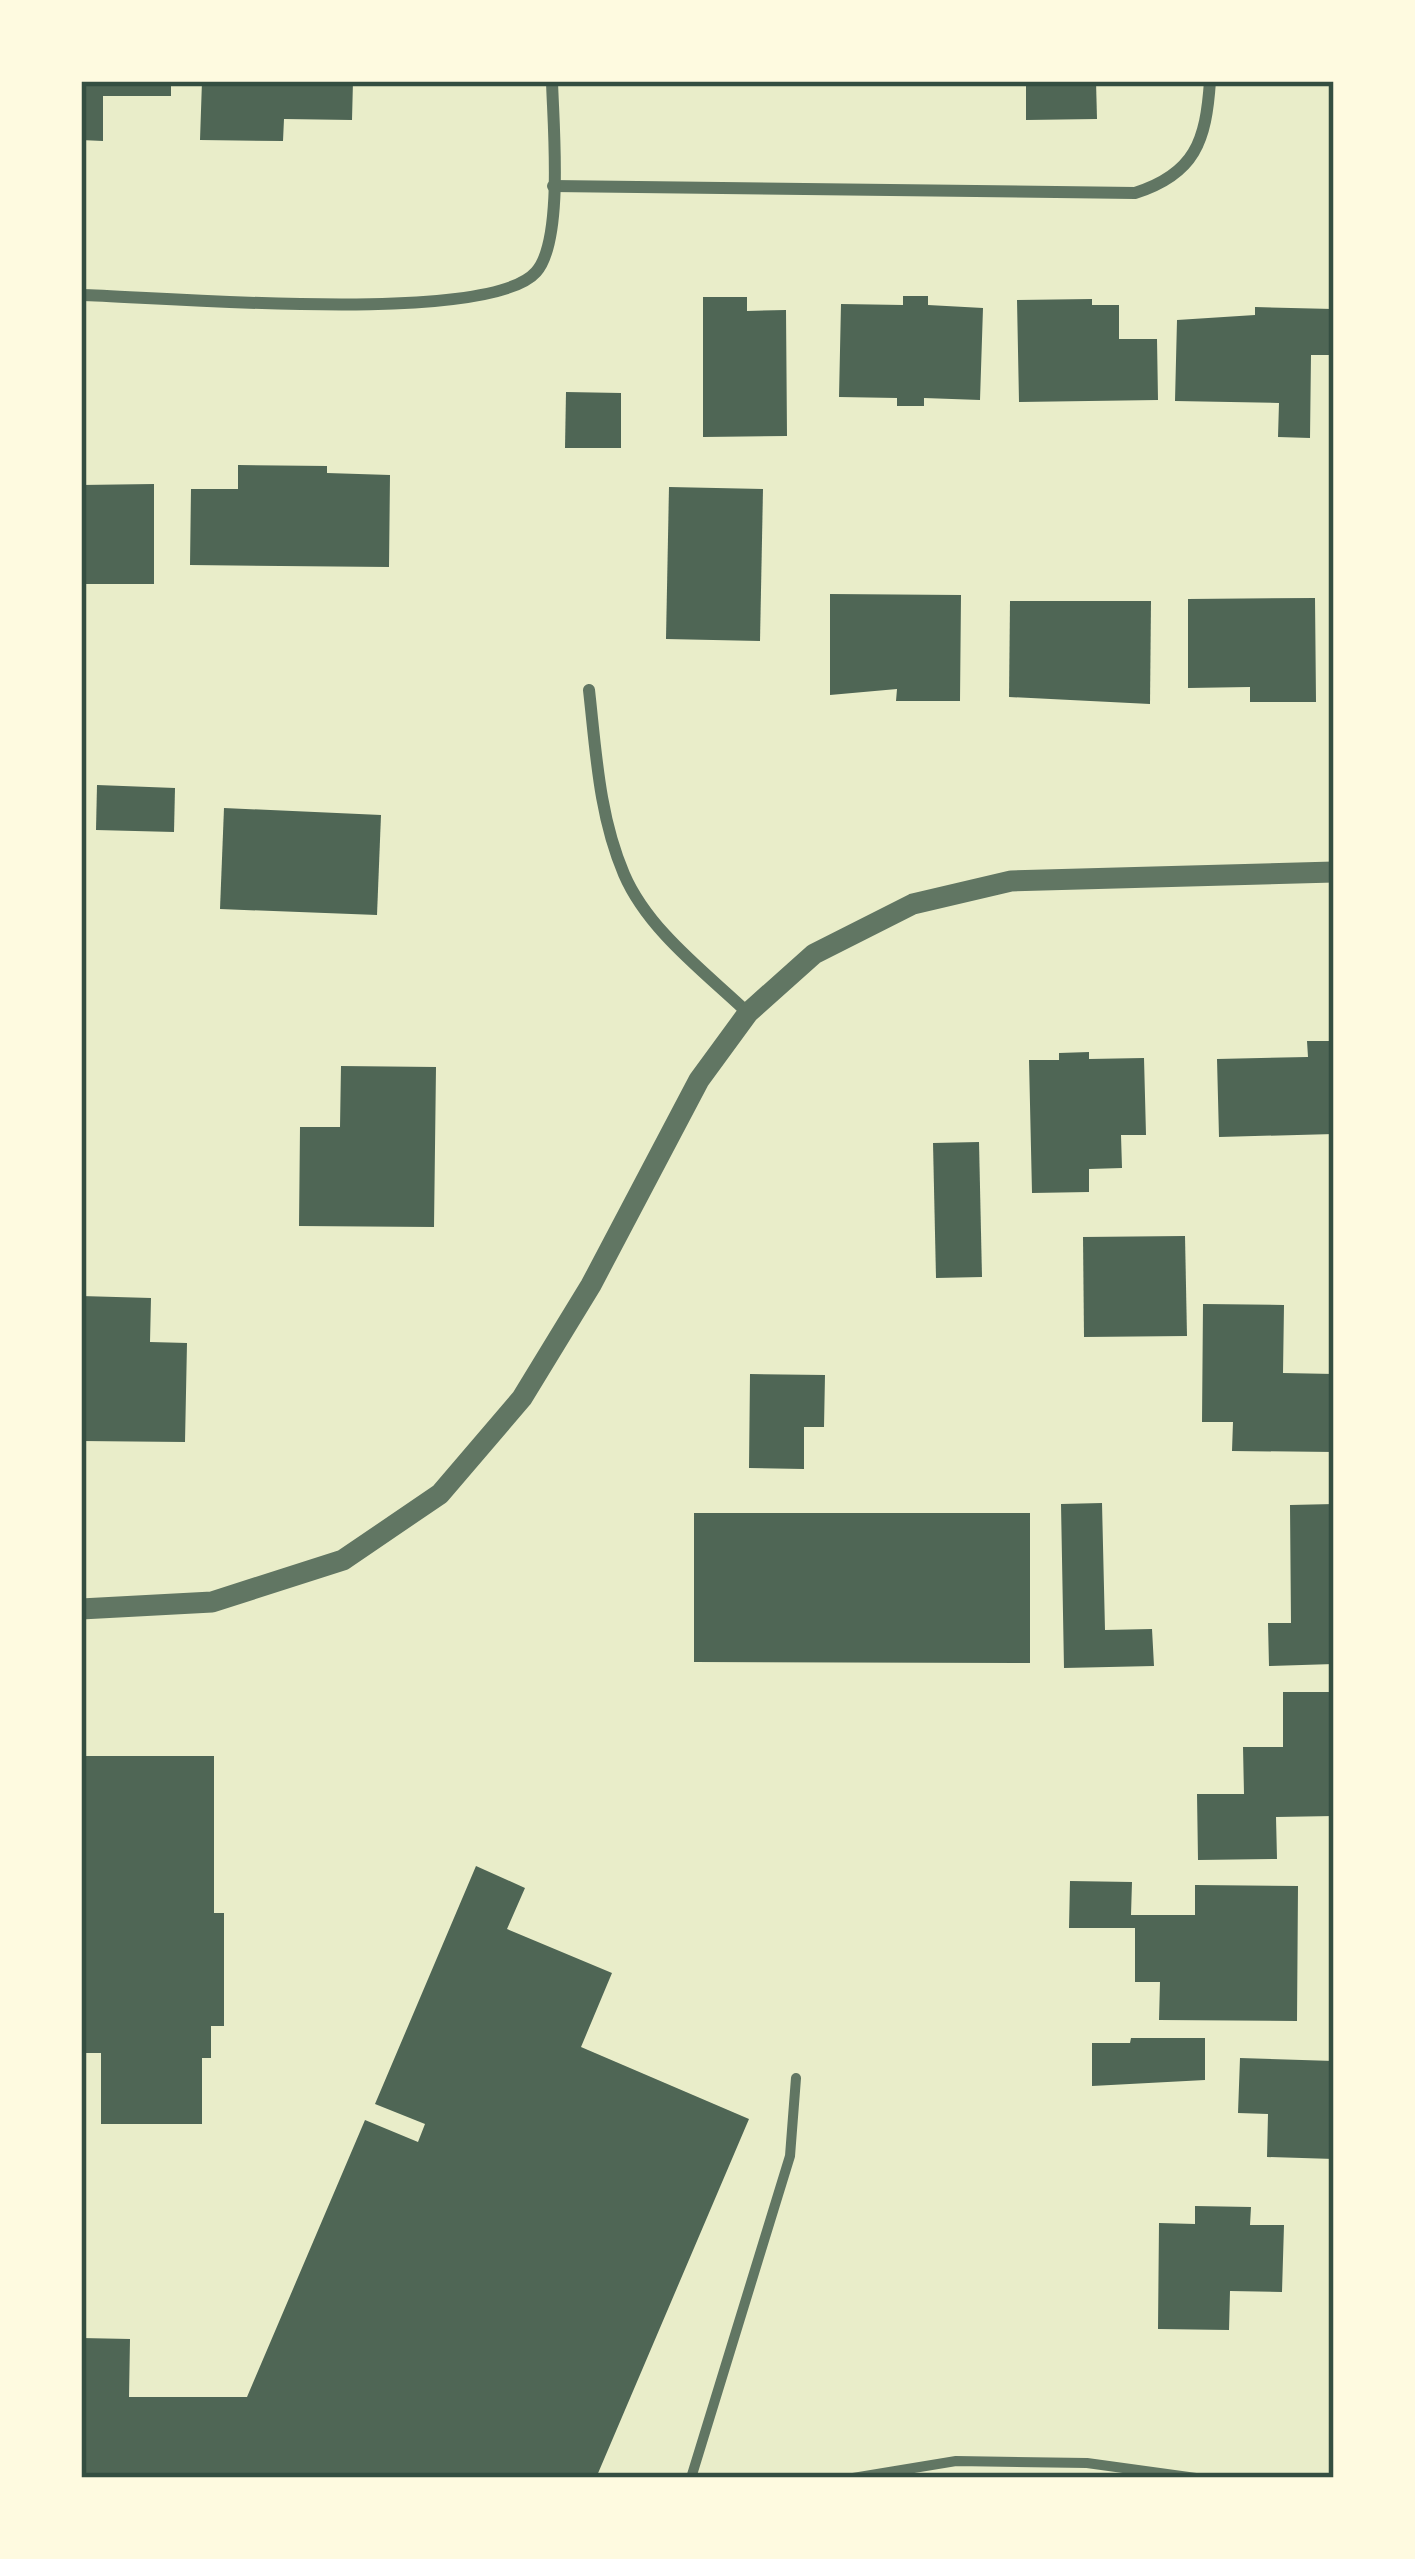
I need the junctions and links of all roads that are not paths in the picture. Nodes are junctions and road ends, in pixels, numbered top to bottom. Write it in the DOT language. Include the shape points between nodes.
graph roads {
  1 [pos="552,81"];
  2 [pos="1210,81"];
  3 [pos="553,186"];
  4 [pos="81,295"];
  5 [pos="590,690"];
  6 [pos="1334,872"];
  7 [pos="748,1012"];
  8 [pos="81,1609"];
  9 [pos="796,2078"];
  10 [pos="691,2478"];
  11 [pos="853,2478"];
  12 [pos="1196,2478"];
  1 -- 3 [label="street"];
  2 -- 3 [label="street" via="1208,114 1189,161 1168,182 1135,193"];
  3 -- 4 [label="street" via="547,249 539,270 519,286 438,304"];
  5 -- 7 [label="street" via="599,782 626,878 663,932"];
  6 -- 7 [label="street" via="1011,881 932,899 814,954"];
  7 -- 8 [label="street" via="699,1080 522,1397 440,1494 343,1560 212,1602"];
  9 -- 10 [label="street" via="790,2156"];
  11 -- 12 [label="street" via="956,2461 1087,2463"];
}
